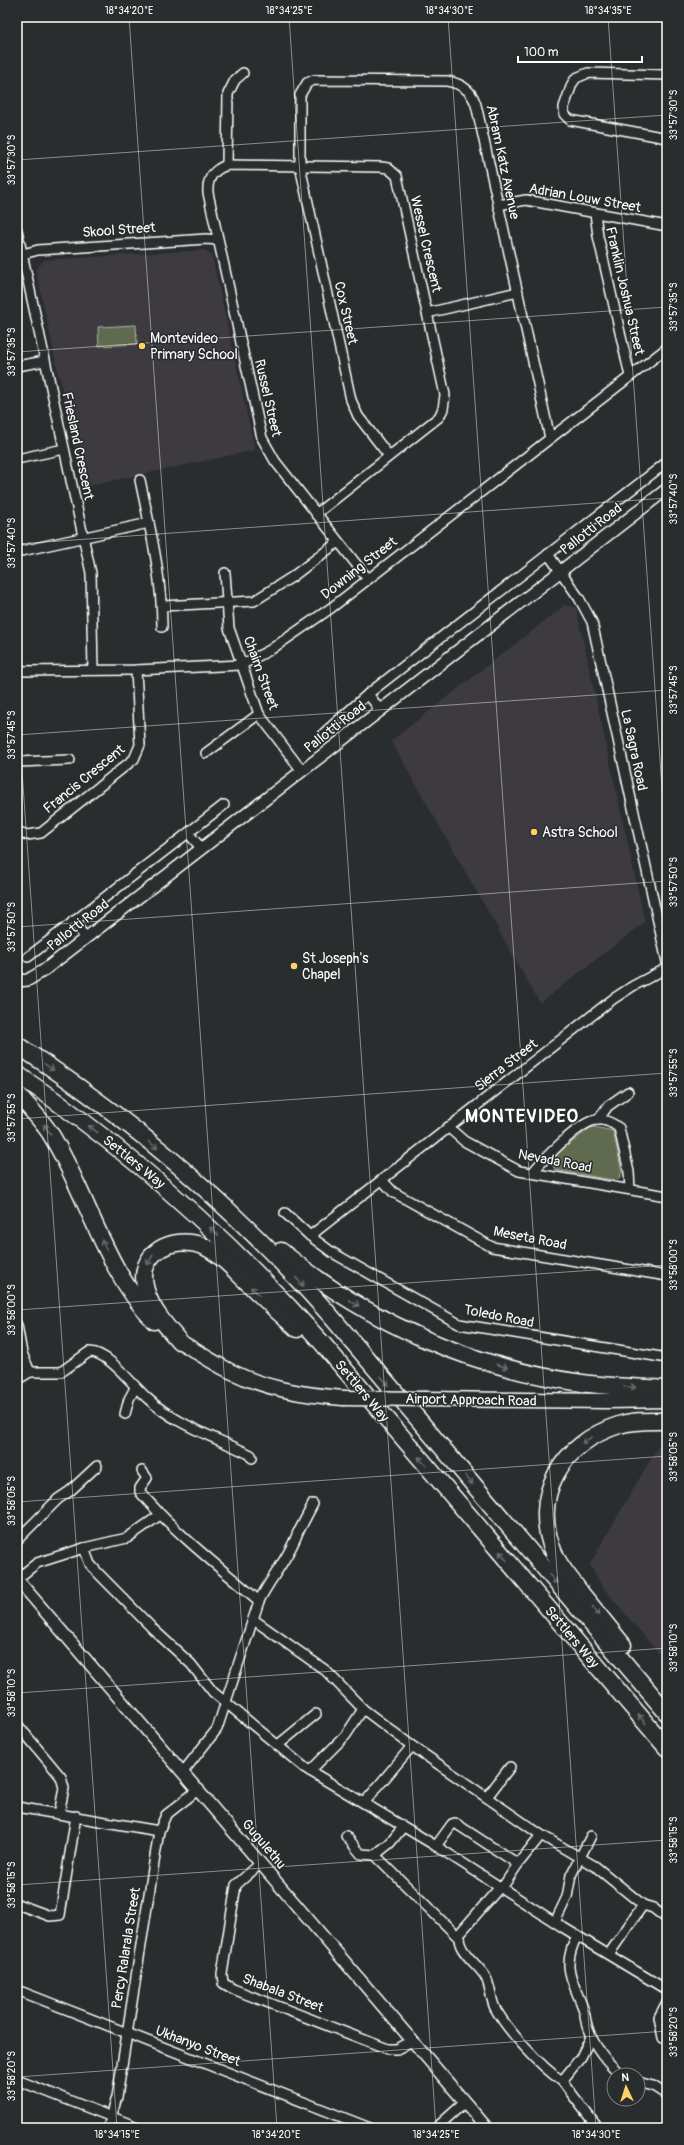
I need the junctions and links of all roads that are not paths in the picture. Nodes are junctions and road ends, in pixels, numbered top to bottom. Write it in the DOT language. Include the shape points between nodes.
graph roads {
  1 [pos="243,73"];
  2 [pos="667,75"];
  3 [pos="667,138"];
  4 [pos="228,165"];
  5 [pos="300,166"];
  6 [pos="498,205"];
  7 [pos="595,212"];
  8 [pos="667,226"];
  9 [pos="17,230"];
  10 [pos="218,240"];
  11 [pos="23,254"];
  12 [pos="518,292"];
  13 [pos="427,313"];
  14 [pos="667,348"];
  15 [pos="45,361"];
  16 [pos="17,366"];
  17 [pos="630,376"];
  18 [pos="550,438"];
  19 [pos="64,449"];
  20 [pos="389,456"];
  21 [pos="17,459"];
  22 [pos="667,462"];
  23 [pos="140,480"];
  24 [pos="667,489"];
  25 [pos="316,514"];
  26 [pos="149,523"];
  27 [pos="84,538"];
  28 [pos="338,542"];
  29 [pos="17,552"];
  30 [pos="548,554"];
  31 [pos="561,571"];
  32 [pos="225,573"];
  33 [pos="368,579"];
  34 [pos="227,604"];
  35 [pos="162,606"];
  36 [pos="162,627"];
  37 [pos="241,665"];
  38 [pos="93,670"];
  39 [pos="136,670"];
  40 [pos="17,671"];
  41 [pos="368,694"];
  42 [pos="381,711"];
  43 [pos="259,714"];
  44 [pos="324,733"];
  45 [pos="206,753"];
  46 [pos="70,760"];
  47 [pos="17,762"];
  48 [pos="302,771"];
  49 [pos="224,805"];
  50 [pos="17,831"];
  51 [pos="188,833"];
  52 [pos="202,849"];
  53 [pos="73,922"];
  54 [pos="86,938"];
  55 [pos="28,957"];
  56 [pos="667,962"];
  57 [pos="667,968"];
  58 [pos="17,981"];
  59 [pos="17,1045"];
  60 [pos="17,1074"];
  61 [pos="628,1092"];
  62 [pos="17,1093"];
  63 [pos="598,1120"];
  64 [pos="448,1127"];
  65 [pos="532,1173"];
  66 [pos="382,1180"];
  67 [pos="202,1187"];
  68 [pos="630,1189"];
  69 [pos="667,1196"];
  70 [pos="285,1213"];
  71 [pos="310,1236"];
  72 [pos="667,1276"];
  73 [pos="17,1325"];
  74 [pos="179,1341"];
  75 [pos="667,1358"];
  76 [pos="30,1372"];
  77 [pos="17,1380"];
  78 [pos="356,1384"];
  79 [pos="135,1388"];
  80 [pos="667,1388"];
  81 [pos="667,1400"];
  82 [pos="607,1401"];
  83 [pos="667,1407"];
  84 [pos="125,1414"];
  85 [pos="667,1421"];
  86 [pos="252,1458"];
  87 [pos="97,1466"];
  88 [pos="142,1471"];
  89 [pos="314,1504"];
  90 [pos="160,1515"];
  91 [pos="17,1540"];
  92 [pos="84,1548"];
  93 [pos="17,1579"];
  94 [pos="259,1601"];
  95 [pos="254,1620"];
  96 [pos="667,1702"];
  97 [pos="226,1704"];
  98 [pos="363,1709"];
  99 [pos="667,1713"];
  100 [pos="316,1714"];
  101 [pos="17,1724"];
  102 [pos="278,1745"];
  103 [pos="412,1746"];
  104 [pos="667,1748"];
  105 [pos="510,1766"];
  106 [pos="310,1771"];
  107 [pos="183,1772"];
  108 [pos="198,1789"];
  109 [pos="487,1797"];
  110 [pos="364,1803"];
  111 [pos="17,1807"];
  112 [pos="59,1814"];
  113 [pos="76,1816"];
  114 [pos="403,1827"];
  115 [pos="159,1831"];
  116 [pos="540,1835"];
  117 [pos="346,1836"];
  118 [pos="591,1836"];
  119 [pos="436,1846"];
  120 [pos="375,1855"];
  121 [pos="579,1857"];
  122 [pos="261,1863"];
  123 [pos="518,1864"];
  124 [pos="501,1887"];
  125 [pos="17,1904"];
  126 [pos="643,1905"];
  127 [pos="667,1919"];
  128 [pos="555,1922"];
  129 [pos="577,1936"];
  130 [pos="459,1938"];
  131 [pos="610,1954"];
  132 [pos="17,1990"];
  133 [pos="667,1990"];
  134 [pos="667,2002"];
  135 [pos="127,2033"];
  136 [pos="591,2037"];
  137 [pos="663,2038"];
  138 [pos="412,2040"];
  139 [pos="613,2067"];
  140 [pos="17,2080"];
  141 [pos="562,2081"];
  142 [pos="646,2084"];
  143 [pos="667,2094"];
  144 [pos="465,2102"];
  145 [pos="112,2117"];
  146 [pos="108,2128"];
  147 [pos="140,2128"];
  148 [pos="370,2128"];
  149 [pos="436,2128"];
  150 [pos="487,2128"];
  151 [pos="598,2128"];
  1 -- 4 [label="street" via="235,80 228,94"];
  2 -- 3 [label="street" via="581,75 572,84 564,114 570,120"];
  4 -- 5 [label="street, Wessel Crescent"];
  4 -- 10 [label="street" via="214,172 208,185"];
  5 -- 6 [label="street, Abram Katz Avenue" via="300,95 307,84 319,80 454,82 464,87 476,102"];
  5 -- 13 [label="street, Wessel Crescent" via="382,167 394,172 397,176"];
  5 -- 20 [label="street, Cox Street" via="352,400 358,416"];
  6 -- 7 [label="street, Adrian Louw Street" via="526,200"];
  6 -- 12 [label="street, Abram Katz Avenue"];
  7 -- 8 [label="street, Adrian Louw Street"];
  7 -- 17 [label="street, Franklin Joshua Street" via="598,236"];
  9 -- 11 [label="street, Friesland Crescent"];
  10 -- 11 [label="street, Skool Street" via="38,250"];
  10 -- 25 [label="street, Russel Street" via="262,438 275,461"];
  11 -- 15 [label="street, Friesland Crescent"];
  12 -- 13 [label="street"];
  12 -- 18 [label="street, Abram Katz Avenue"];
  13 -- 20 [label="street, Wessel Crescent" via="445,395 443,409 439,416"];
  14 -- 17 [label="street, Downing Street"];
  15 -- 16 [label="street"];
  15 -- 19 [label="street, Friesland Crescent"];
  17 -- 18 [label="street, Downing Street"];
  18 -- 33 [label="street, Downing Street"];
  19 -- 21 [label="street"];
  19 -- 27 [label="street, Friesland Crescent"];
  20 -- 25 [label="street, Wessel Crescent"];
  22 -- 30 [label="street, Pallotti Road"];
  23 -- 26 [label="street"];
  24 -- 31 [label="street, Pallotti Road"];
  25 -- 28 [label="street, Russel Street"];
  26 -- 27 [label="street"];
  26 -- 35 [label="street"];
  27 -- 29 [label="street"];
  27 -- 38 [label="street, Friesland Crescent" via="91,573"];
  28 -- 33 [label="street, Russel Street"];
  28 -- 34 [label="street" via="261,598"];
  30 -- 31 [label="street, La Sagra Road"];
  30 -- 41 [label="street, Pallotti Road"];
  31 -- 42 [label="street, Pallotti Road"];
  31 -- 56 [label="street, La Sagra Road" via="592,622"];
  32 -- 34 [label="street, Chaim Street"];
  33 -- 37 [label="street, Downing Street" via="270,650"];
  34 -- 35 [label="street"];
  34 -- 37 [label="street, Chaim Street" via="229,628"];
  35 -- 36 [label="street"];
  37 -- 39 [label="street, Downing Street"];
  37 -- 43 [label="street, Chaim Street"];
  38 -- 39 [label="street, Downing Street"];
  38 -- 40 [label="street, Downing Street"];
  39 -- 50 [label="street, Francis Crescent" via="140,745 134,759 41,833 27,835"];
  41 -- 42 [label="street"];
  41 -- 44 [label="street, Pallotti Road"];
  42 -- 48 [label="street, Pallotti Road"];
  43 -- 45 [label="street"];
  43 -- 48 [label="street, Chaim Street"];
  46 -- 47 [label="street"];
  48 -- 52 [label="street, Pallotti Road"];
  49 -- 51 [label="street, Pallotti Road"];
  51 -- 52 [label="street"];
  51 -- 53 [label="street, Pallotti Road"];
  52 -- 54 [label="street, Pallotti Road"];
  53 -- 54 [label="street"];
  53 -- 55 [label="street, Pallotti Road"];
  54 -- 58 [label="street, Pallotti Road" via="36,977"];
  57 -- 64 [label="street, Sierra Street" via="613,999"];
  59 -- 67 [label="highway, Settlers Way, one-way" via="115,1115"];
  78 -- 60 [label="highway, Settlers Way, one-way" via="283,1300 199,1217 109,1141"];
  61 -- 63 [label="street" via="608,1106"];
  74 -- 62 [label="highway, one-way" via="149,1316 125,1285 53,1137"];
  63 -- 65 [label="street" via="587,1123 551,1151"];
  63 -- 68 [label="street" via="615,1124 619,1128 630,1172"];
  64 -- 65 [label="street, Nevada Road" via="464,1141 510,1168"];
  64 -- 66 [label="street, Sierra Street"];
  65 -- 68 [label="street, Nevada Road"];
  66 -- 71 [label="street, Sierra Street"];
  66 -- 72 [label="street, Meseta Road" via="393,1192 486,1245"];
  67 -- 80 [label="highway, one-way" via="325,1284 366,1310 420,1337 476,1358 534,1374 594,1384"];
  67 -- 99 [label="highway, Settlers Way, one-way" via="262,1243 324,1309"];
  68 -- 69 [label="street, Nevada Road"];
  70 -- 71 [label="street, Toledo Road"];
  71 -- 75 [label="street, Toledo Road" via="333,1253 459,1324"];
  73 -- 76 [label="street" via="22,1354"];
  78 -- 74 [label="highway, one-way" via="223,1260 203,1246 187,1242 174,1242 157,1251 148,1262 144,1275 145,1289 151,1302"];
  74 -- 82 [label="main road, Airport Approach Road, bridge" via="231,1372 268,1386 307,1395 343,1398"];
  76 -- 77 [label="street"];
  76 -- 79 [label="street" via="61,1372 88,1352 92,1352 100,1354 110,1362"];
  104 -- 78 [label="highway, Settlers Way, one-way"];
  79 -- 84 [label="street"];
  79 -- 86 [label="street" via="174,1420 250,1454"];
  81 -- 82 [label="main road, Airport Approach Road"];
  82 -- 83 [label="main road, Airport Approach Road"];
  85 -- 96 [label="highway, one-way" via="620,1425 601,1431 582,1442 568,1454 556,1472 546,1512 548,1533 554,1553 563,1569"];
  87 -- 91 [label="street"];
  88 -- 90 [label="street" via="148,1478 140,1492"];
  89 -- 94 [label="street"];
  90 -- 92 [label="street" via="127,1538"];
  90 -- 94 [label="street"];
  92 -- 93 [label="street" via="38,1563"];
  92 -- 97 [label="street" via="90,1564 97,1572 191,1664"];
  93 -- 107 [label="street, Gugulethu"];
  94 -- 95 [label="street"];
  95 -- 97 [label="street"];
  95 -- 98 [label="street" via="325,1670"];
  97 -- 102 [label="street"];
  97 -- 107 [label="street" via="214,1734"];
  98 -- 103 [label="street"];
  98 -- 106 [label="street" via="346,1735"];
  100 -- 102 [label="street"];
  101 -- 112 [label="street" via="61,1777 64,1788"];
  102 -- 106 [label="street"];
  103 -- 109 [label="street"];
  103 -- 110 [label="street"];
  105 -- 109 [label="street"];
  106 -- 110 [label="street"];
  107 -- 108 [label="street, Gugulethu"];
  108 -- 115 [label="street, Percy Ralarala Street" via="166,1815"];
  108 -- 122 [label="street, Gugulethu"];
  109 -- 116 [label="street"];
  110 -- 114 [label="street"];
  111 -- 112 [label="street"];
  112 -- 113 [label="street"];
  113 -- 115 [label="street"];
  113 -- 125 [label="street" via="60,1915 50,1916"];
  114 -- 119 [label="street"];
  114 -- 120 [label="street" via="390,1843"];
  115 -- 135 [label="street, Percy Ralarala Street"];
  116 -- 121 [label="street"];
  116 -- 123 [label="street"];
  117 -- 120 [label="street" via="361,1854"];
  118 -- 121 [label="street"];
  119 -- 123 [label="street" via="455,1823"];
  119 -- 124 [label="street"];
  120 -- 130 [label="street"];
  121 -- 126 [label="street" via="606,1874"];
  121 -- 128 [label="street" via="571,1875 565,1902"];
  122 -- 138 [label="street, Gugulethu"];
  122 -- 138 [label="street, Shabala Street" via="236,1887 222,1974 223,1982 233,1989 388,2049 397,2049"];
  123 -- 124 [label="street"];
  124 -- 128 [label="street"];
  124 -- 130 [label="street"];
  126 -- 127 [label="street" via="653,1908"];
  126 -- 131 [label="street"];
  128 -- 129 [label="street"];
  129 -- 131 [label="street"];
  129 -- 136 [label="street" via="570,1953 570,1975"];
  130 -- 141 [label="street" via="467,1955 485,1975 495,2008 504,2022 543,2065"];
  131 -- 133 [label="street"];
  132 -- 135 [label="street, Ukhanyo Street"];
  134 -- 137 [label="street" via="659,2015"];
  135 -- 145 [label="street, Percy Ralarala Street"];
  135 -- 148 [label="street, Ukhanyo Street"];
  136 -- 139 [label="street"];
  136 -- 141 [label="street" via="581,2057"];
  138 -- 144 [label="street, Gugulethu"];
  140 -- 145 [label="street"];
  141 -- 151 [label="street"];
  142 -- 143 [label="street"];
  144 -- 149 [label="street"];
  144 -- 150 [label="street, Gugulethu"];
  145 -- 146 [label="street, Percy Ralarala Street"];
  145 -- 147 [label="street"];
}
